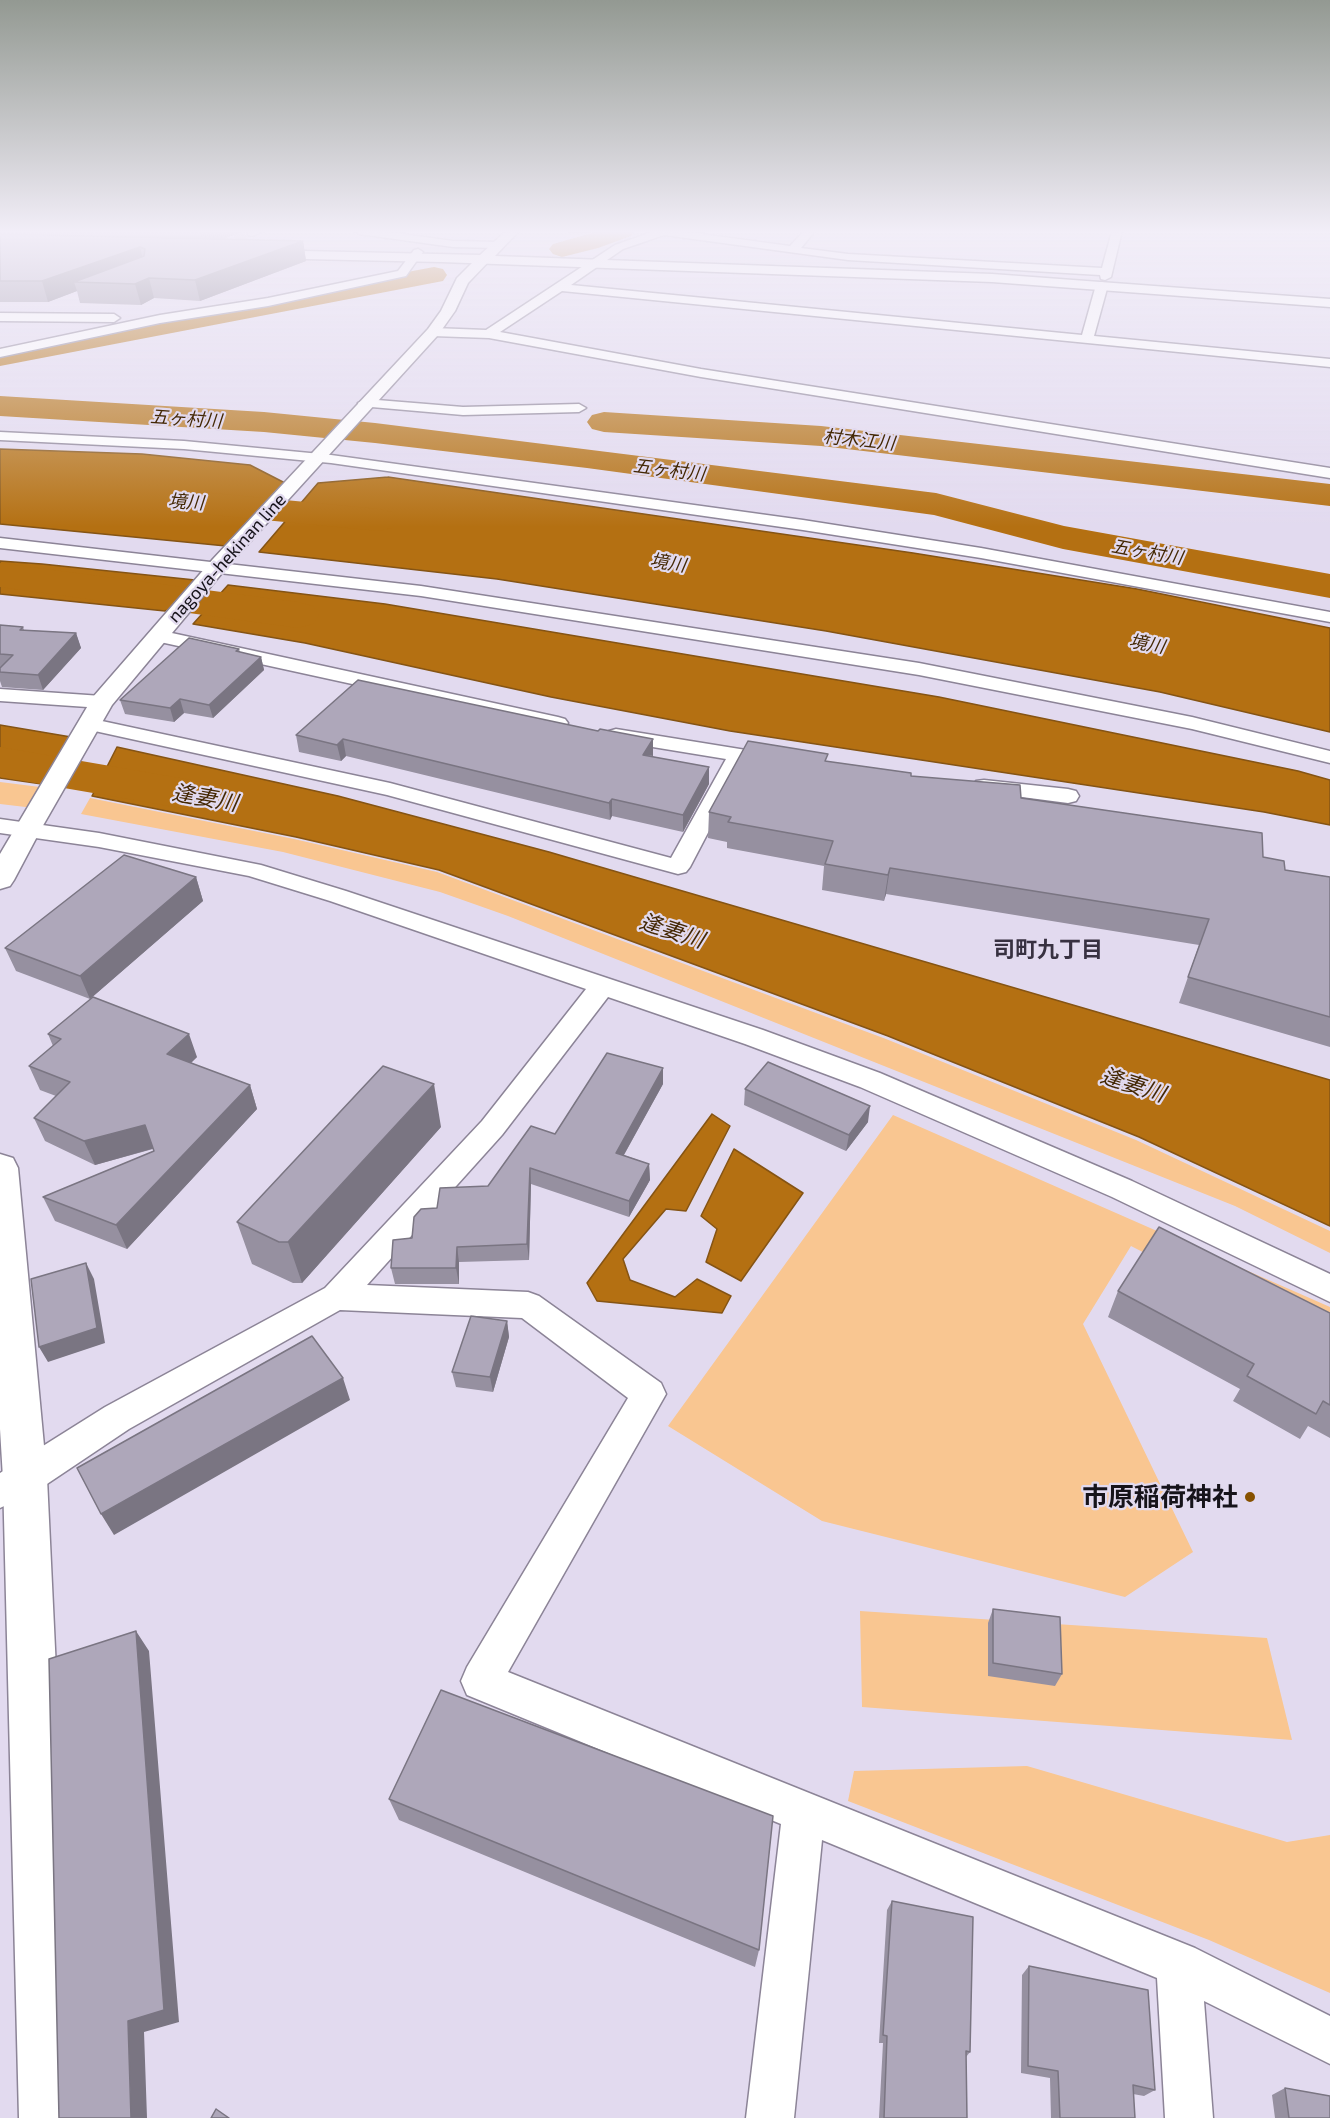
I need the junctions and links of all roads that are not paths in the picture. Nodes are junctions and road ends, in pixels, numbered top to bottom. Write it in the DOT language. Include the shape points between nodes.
graph roads {
  1 [pos="109,330"];
  2 [pos="495,330"];
  3 [pos="987,330"];
  4 [pos="1091,330"];
  5 [pos="433,332"];
  6 [pos="489,334"];
  7 [pos="1088,340"];
  8 [pos="0,353"];
  9 [pos="1330,363"];
  10 [pos="365,404"];
  11 [pos="579,408"];
  12 [pos="0,436"];
  13 [pos="316,458"];
  14 [pos="1330,473"];
  15 [pos="0,543"];
  16 [pos="216,568"];
  17 [pos="1330,616"];
  18 [pos="160,632"];
  19 [pos="0,695"];
  20 [pos="102,702"];
  21 [pos="88,724"];
  22 [pos="572,726"];
  23 [pos="595,731"];
  24 [pos="738,756"];
  25 [pos="1330,757"];
  26 [pos="797,764"];
  27 [pos="962,783"];
  28 [pos="1068,796"];
  29 [pos="13,827"];
  30 [pos="0,880"];
  31 [pos="602,987"];
  32 [pos="0,1168"];
  33 [pos="1330,1289"];
  34 [pos="336,1297"];
  35 [pos="12,1485"];
  36 [pos="804,1811"];
  37 [pos="1179,1964"];
  38 [pos="1330,2041"];
  39 [pos="48,2118"];
  40 [pos="770,2118"];
  41 [pos="1189,2118"];
  1 -- 8 [label="street"];
  2 -- 6 [label="street"];
  3 -- 7 [label="street"];
  4 -- 7 [label="street"];
  5 -- 6 [label="street"];
  5 -- 10 [label="main road, nagoya-hekinan line"];
  6 -- 14 [label="street" via="701,373"];
  7 -- 9 [label="street"];
  10 -- 11 [label="street" via="463,411"];
  10 -- 13 [label="main road, nagoya-hekinan line"];
  12 -- 13 [label="street" via="184,445"];
  13 -- 16 [label="main road, nagoya-hekinan line"];
  13 -- 17 [label="street" via="904,541"];
  15 -- 16 [label="street"];
  16 -- 18 [label="main road, nagoya-hekinan line"];
  16 -- 25 [label="street" via="421,591 919,669 1192,723"];
  18 -- 20 [label="main road, nagoya-hekinan line"];
  18 -- 22 [label="street"];
  19 -- 20 [label="street"];
  20 -- 21 [label="main road, nagoya-hekinan line"];
  21 -- 24 [label="street" via="390,789 678,867"];
  21 -- 29 [label="main road, nagoya-hekinan line"];
  23 -- 24 [label="street"];
  24 -- 26 [label="street"];
  27 -- 28 [label="street"];
  29 -- 30 [label="main road, nagoya-hekinan line"];
  29 -- 31 [label="street" via="253,870"];
  31 -- 33 [label="street" via="870,1080 1122,1189"];
  31 -- 34 [label="street" via="492,1128"];
  32 -- 35 [label="main road"];
  34 -- 35 [label="street" via="117,1418"];
  34 -- 36 [label="street" via="528,1305 649,1394 481,1681"];
  35 -- 39 [label="main road"];
  36 -- 37 [label="street"];
  36 -- 40 [label="street"];
  37 -- 38 [label="street"];
  37 -- 41 [label="street"];
}
